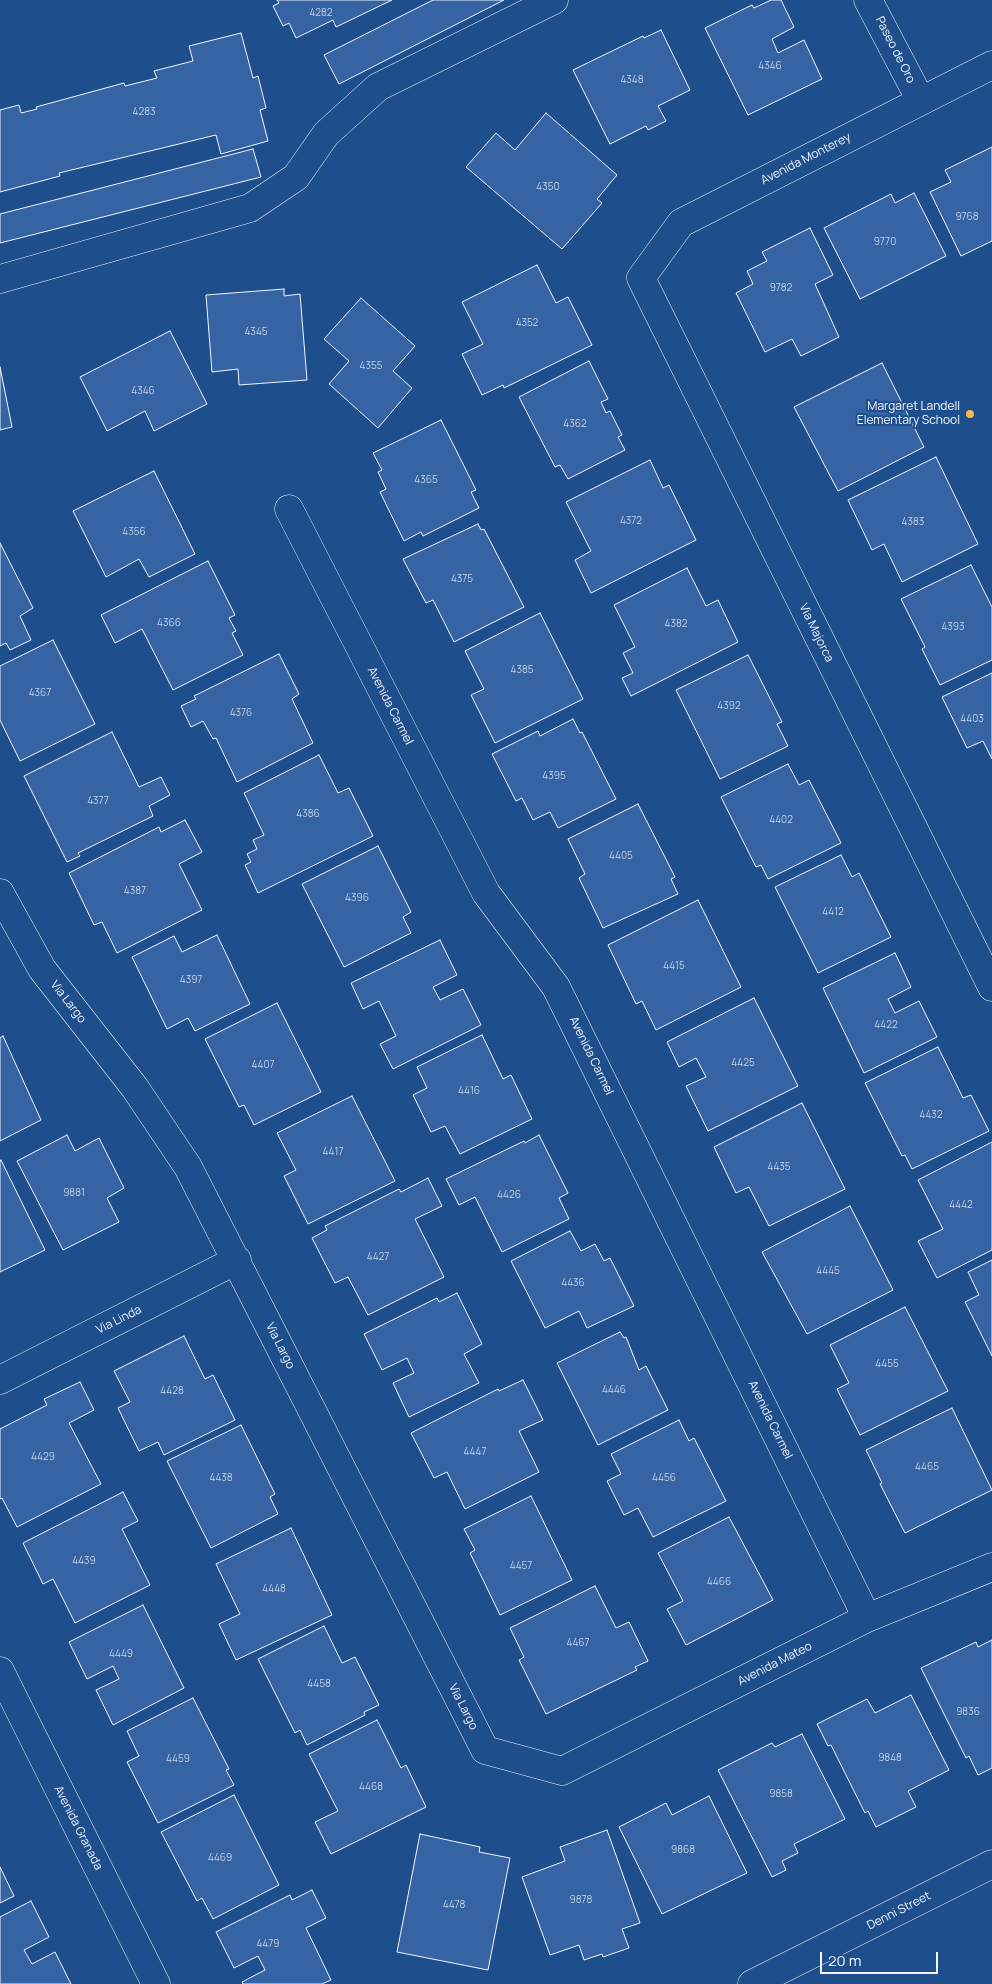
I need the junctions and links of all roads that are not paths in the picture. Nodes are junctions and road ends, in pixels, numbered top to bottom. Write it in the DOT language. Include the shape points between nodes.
graph roads {
  1 [pos="554,0"];
  2 [pos="868,0"];
  3 [pos="992,65"];
  4 [pos="921,101"];
  5 [pos="641,278"];
  6 [pos="0,279"];
  7 [pos="289,509"];
  8 [pos="0,893"];
  9 [pos="992,987"];
  10 [pos="237,1260"];
  11 [pos="0,1380"];
  12 [pos="992,1567"];
  13 [pos="868,1618"];
  14 [pos="0,1671"];
  15 [pos="562,1771"];
  16 [pos="992,1864"];
  17 [pos="156,1984"];
  18 [pos="752,1984"];
  1 -- 6 [label="street" via="378,87 326,134 296,177 250,208"];
  2 -- 4 [label="street, Paseo de Oro"];
  3 -- 4 [label="street, Avenida Monterey"];
  4 -- 5 [label="street, Avenida Monterey" via="681,223"];
  5 -- 9 [label="street, Via Majorca"];
  7 -- 13 [label="street, Avenida Carmel" via="486,893 556,987"];
  8 -- 10 [label="street, Via Largo" via="42,969 136,1088 188,1167"];
  10 -- 11 [label="street, Via Linda"];
  10 -- 15 [label="street, Via Largo" via="484,1750"];
  12 -- 13 [label="street, Avenida Mateo"];
  13 -- 15 [label="street, Avenida Mateo"];
  14 -- 17 [label="street, Avenida Granada"];
  16 -- 18 [label="street, Denni Street"];
}
